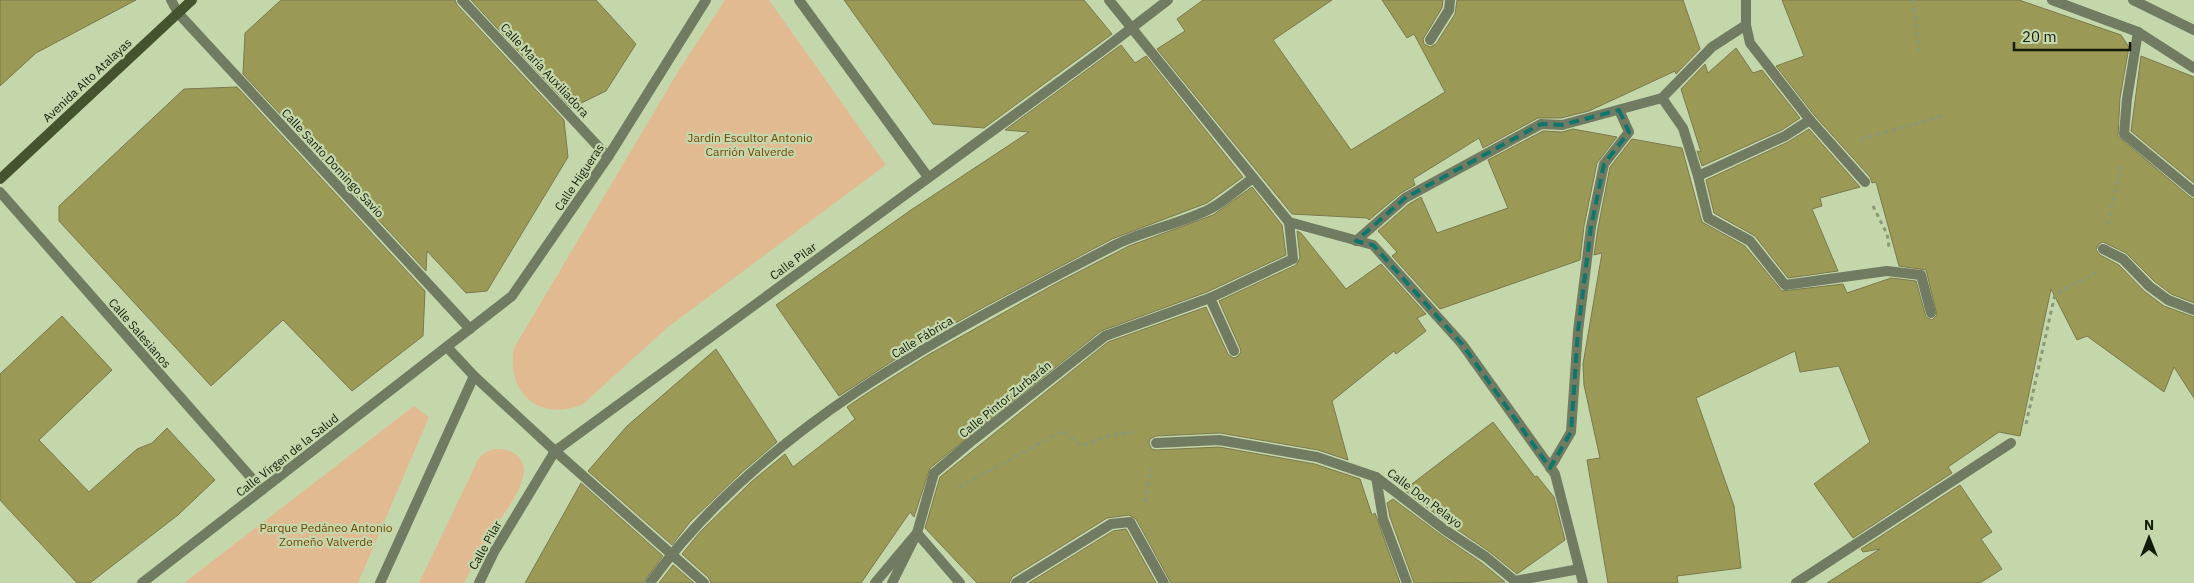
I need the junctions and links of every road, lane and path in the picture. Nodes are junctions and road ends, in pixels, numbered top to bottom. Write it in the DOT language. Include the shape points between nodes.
graph roads {
  1 [pos="171,0"];
  2 [pos="192,0"];
  3 [pos="462,0"];
  4 [pos="706,0"];
  5 [pos="799,0"];
  6 [pos="1109,0"];
  7 [pos="1168,0"];
  8 [pos="1450,0"];
  9 [pos="1746,0"];
  10 [pos="1913,0"];
  11 [pos="2052,0"];
  12 [pos="2133,0"];
  13 [pos="178,13"];
  14 [pos="1746,25"];
  15 [pos="1133,28"];
  16 [pos="2194,30"];
  17 [pos="2138,32"];
  18 [pos="1430,40"];
  19 [pos="1920,57"];
  20 [pos="2194,68"];
  21 [pos="1662,98"];
  22 [pos="1619,110"];
  23 [pos="1943,116"];
  24 [pos="1810,120"];
  25 [pos="2128,137"];
  26 [pos="1838,151"];
  27 [pos="608,158"];
  28 [pos="1698,176"];
  29 [pos="928,177"];
  30 [pos="1253,178"];
  31 [pos="0,179"];
  32 [pos="1865,182"];
  33 [pos="0,192"];
  34 [pos="2194,192"];
  35 [pos="1288,222"];
  36 [pos="1356,241"];
  37 [pos="2102,249"];
  38 [pos="2124,259"];
  39 [pos="1893,272"];
  40 [pos="1210,298"];
  41 [pos="2194,310"];
  42 [pos="1931,313"];
  43 [pos="470,329"];
  44 [pos="448,347"];
  45 [pos="1234,351"];
  46 [pos="474,376"];
  47 [pos="1156,443"];
  48 [pos="2011,443"];
  49 [pos="555,451"];
  50 [pos="1550,468"];
  51 [pos="1376,477"];
  52 [pos="931,486"];
  53 [pos="262,490"];
  54 [pos="1130,522"];
  55 [pos="916,533"];
  56 [pos="670,554"];
  57 [pos="1579,569"];
  58 [pos="142,583"];
  59 [pos="380,583"];
  60 [pos="479,583"];
  61 [pos="650,583"];
  62 [pos="704,583"];
  63 [pos="875,583"];
  64 [pos="892,583"];
  65 [pos="960,583"];
  66 [pos="1016,583"];
  67 [pos="1164,583"];
  68 [pos="1407,583"];
  69 [pos="1583,583"];
  70 [pos="1796,583"];
  1 -- 13 [label="street, Calle Santo Domingo Savio"];
  2 -- 13 [label="main road, Avenida Alto Atalayas"];
  3 -- 27 [label="street, Calle María Auxiliadora"];
  4 -- 27 [label="street, Calle Higueras"];
  5 -- 29 [label="street"];
  6 -- 15 [label="street"];
  7 -- 15 [label="street, Calle Pilar"];
  8 -- 18 [label="street" via="1449,10"];
  9 -- 14 [label="street"];
  10 -- 19 [label="path"];
  11 -- 17 [label="street"];
  12 -- 16 [label="street"];
  13 -- 31 [label="main road, Avenida Alto Atalayas"];
  13 -- 43 [label="street, Calle Santo Domingo Savio"];
  14 -- 21 [label="street" via="1712,47"];
  14 -- 24 [label="street" via="1750,43"];
  15 -- 29 [label="street, Calle Pilar"];
  15 -- 30 [label="street"];
  17 -- 20 [label="street"];
  17 -- 25 [label="street" via="2127,99 2124,134"];
  21 -- 22 [label="street"];
  21 -- 28 [label="street" via="1683,128"];
  22 -- 36 [label="street" via="1562,125 1542,124 1405,198"];
  22 -- 50 [label="street" via="1629,132 1604,164 1591,227 1578,331 1571,432"];
  23 -- 26 [label="path" via="1862,139"];
  24 -- 26 [label="street"];
  24 -- 28 [label="street" via="1785,136"];
  25 -- 34 [label="street"];
  25 -- 37 [label="path"];
  26 -- 32 [label="street"];
  27 -- 43 [label="street, Calle Higueras" via="512,296"];
  28 -- 39 [label="street" via="1708,218 1750,242 1785,285"];
  29 -- 49 [label="street, Calle Pilar"];
  30 -- 35 [label="street"];
  30 -- 56 [label="street, Calle Fábrica" via="1210,208 1129,238 997,306 863,388 780,446 720,499"];
  32 -- 39 [label="path" via="1877,218 1887,234"];
  33 -- 53 [label="street, Calle Salesianos"];
  35 -- 36 [label="street"];
  35 -- 40 [label="street, Calle Pintor Zurbarán" via="1293,259"];
  36 -- 50 [label="street" via="1373,245 1462,344"];
  37 -- 38 [label="street"];
  38 -- 41 [label="street" via="2148,286 2168,300"];
  38 -- 48 [label="path" via="2055,294 2023,439"];
  39 -- 42 [label="street" via="1921,275"];
  40 -- 45 [label="street"];
  40 -- 52 [label="street, Calle Pintor Zurbarán" via="1105,336 934,473"];
  43 -- 44 [label="street, Calle Higueras"];
  44 -- 46 [label="street"];
  44 -- 53 [label="street, Calle Virgen de la Salud"];
  46 -- 49 [label="street"];
  46 -- 59 [label="street"];
  47 -- 51 [label="street, Calle Don Pelayo" via="1218,440 1317,457"];
  47 -- 52 [label="path" via="1143,431 1108,436 1082,446 1063,431 961,487"];
  47 -- 54 [label="path" via="1144,506"];
  48 -- 70 [label="street"];
  49 -- 56 [label="street"];
  49 -- 60 [label="street, Calle Pilar"];
  50 -- 57 [label="street" via="1555,474"];
  51 -- 57 [label="street, Calle Don Pelayo" via="1515,581"];
  51 -- 68 [label="street" via="1383,519"];
  52 -- 55 [label="street, Calle Pintor Zurbarán"];
  53 -- 58 [label="street, Calle Virgen de la Salud"];
  54 -- 66 [label="street" via="1111,524"];
  54 -- 67 [label="street"];
  55 -- 63 [label="street, Calle Pintor Zurbarán"];
  55 -- 64 [label="street"];
  55 -- 65 [label="street"];
  56 -- 61 [label="street, Calle Fábrica"];
  56 -- 62 [label="street"];
  57 -- 69 [label="street"];
}
